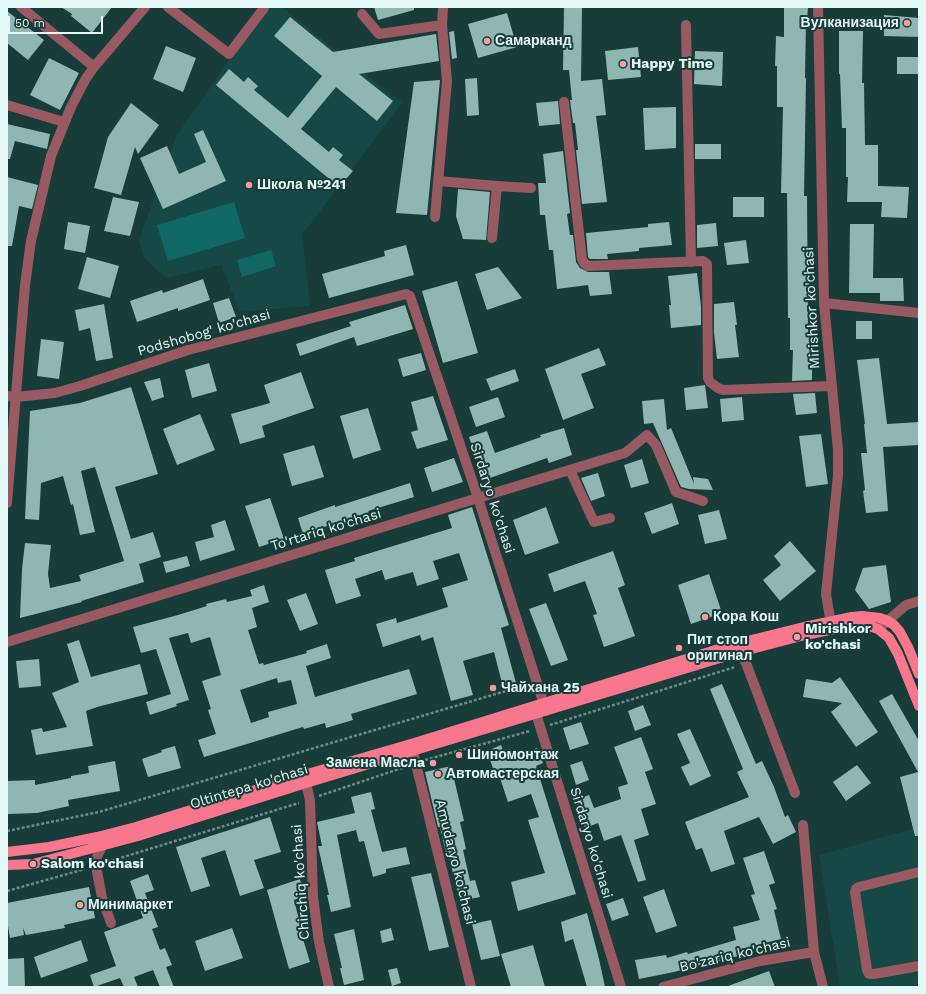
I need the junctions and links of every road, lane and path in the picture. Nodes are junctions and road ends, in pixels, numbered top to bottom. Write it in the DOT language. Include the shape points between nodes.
graph roads {
  1 [pos="21,7"];
  2 [pos="168,7"];
  3 [pos="443,7"];
  4 [pos="818,7"];
  5 [pos="144,8"];
  6 [pos="264,8"];
  7 [pos="362,14"];
  8 [pos="442,25"];
  9 [pos="686,26"];
  10 [pos="94,67"];
  11 [pos="564,102"];
  12 [pos="7,105"];
  13 [pos="64,122"];
  14 [pos="438,181"];
  15 [pos="497,186"];
  16 [pos="532,188"];
  17 [pos="435,217"];
  18 [pos="492,238"];
  19 [pos="691,262"];
  20 [pos="408,295"];
  21 [pos="824,303"];
  22 [pos="919,313"];
  23 [pos="831,386"];
  24 [pos="12,397"];
  25 [pos="570,470"];
  26 [pos="478,498"];
  27 [pos="703,500"];
  28 [pos="7,503"];
  29 [pos="610,518"];
  30 [pos="919,601"];
  31 [pos="888,621"];
  32 [pos="831,626"];
  33 [pos="878,629"];
  34 [pos="7,642"];
  35 [pos="738,648"];
  36 [pos="746,663"];
  37 [pos="919,674"];
  38 [pos="536,682"];
  39 [pos="919,706"];
  40 [pos="540,709"];
  41 [pos="540,728"];
  42 [pos="412,748"];
  43 [pos="416,763"];
  44 [pos="305,779"];
  45 [pos="795,793"];
  46 [pos="310,800"];
  47 [pos="803,825"];
  48 [pos="7,831"];
  49 [pos="102,846"];
  50 [pos="7,852"];
  51 [pos="7,866"];
  52 [pos="96,866"];
  53 [pos="919,872"];
  54 [pos="7,891"];
  55 [pos="111,923"];
  56 [pos="814,952"];
  57 [pos="919,966"];
  58 [pos="329,987"];
  59 [pos="471,987"];
  60 [pos="621,987"];
  61 [pos="663,987"];
  62 [pos="823,987"];
  1 -- 10 [label="street"];
  2 -- 6 [label="street" via="229,54"];
  3 -- 8 [label="street"];
  4 -- 21 [label="street, Mirishkor ko'chasi"];
  5 -- 10 [label="street"];
  7 -- 8 [label="street" via="379,34"];
  8 -- 14 [label="street" via="447,81"];
  9 -- 19 [label="street"];
  10 -- 13 [label="street" via="77,93"];
  11 -- 19 [label="street" via="584,263 588,266"];
  12 -- 13 [label="street"];
  13 -- 24 [label="street" via="51,156 31,241"];
  14 -- 15 [label="street"];
  14 -- 17 [label="street"];
  15 -- 16 [label="street"];
  15 -- 18 [label="street"];
  19 -- 23 [label="street" via="703,261 706,264 710,382 723,390"];
  20 -- 24 [label="street, Podshobog' ko'chasi" via="188,350 55,393"];
  20 -- 26 [label="street, Sirdaryo ko'chasi"];
  21 -- 22 [label="street"];
  21 -- 23 [label="street, Mirishkor ko'chasi"];
  23 -- 32 [label="street, Mirishkor ko'chasi" via="838,450 838,475 826,594"];
  24 -- 28 [label="street"];
  25 -- 26 [label="street, To'rtariq ko'chasi"];
  25 -- 27 [label="street, To'rtariq ko'chasi" via="625,453 647,435 656,445 676,492"];
  25 -- 29 [label="street" via="594,522"];
  26 -- 34 [label="street, To'rtariq ko'chasi"];
  26 -- 38 [label="street, Sirdaryo ko'chasi"];
  30 -- 31 [label="street" via="906,605"];
  31 -- 32 [label="main road, Oltintepa ko'chasi" via="862,616"];
  31 -- 33 [label="street"];
  31 -- 37 [label="main road" via="904,639"];
  32 -- 33 [label="main road, Oltintepa ko'chasi" via="861,625"];
  32 -- 35 [label="main road, Oltintepa ko'chasi"];
  33 -- 39 [label="main road" via="888,638 898,654"];
  35 -- 36 [label="street"];
  35 -- 40 [label="main road, Oltintepa ko'chasi"];
  36 -- 41 [label="path"];
  36 -- 45 [label="street"];
  38 -- 40 [label="street, Sirdaryo ko'chasi"];
  38 -- 48 [label="path" via="99,812"];
  40 -- 41 [label="street, Sirdaryo ko'chasi"];
  40 -- 42 [label="main road, Oltintepa ko'chasi"];
  41 -- 43 [label="path"];
  41 -- 60 [label="street, Sirdaryo ko'chasi"];
  42 -- 43 [label="street, Amudaryo ko'chasi"];
  42 -- 44 [label="main road, Oltintepa ko'chasi"];
  43 -- 46 [label="path"];
  43 -- 59 [label="street, Amudaryo ko'chasi"];
  44 -- 46 [label="street, Chirchiq ko'chasi"];
  44 -- 49 [label="main road, Oltintepa ko'chasi"];
  44 -- 50 [label="main road, Oltintepa ko'chasi" via="97,837"];
  46 -- 52 [label="path"];
  46 -- 58 [label="street, Chirchiq ko'chasi" via="314,896 319,942"];
  47 -- 56 [label="street"];
  49 -- 51 [label="main road, Oltintepa ko'chasi" via="33,864"];
  49 -- 52 [label="street"];
  52 -- 54 [label="path"];
  52 -- 55 [label="street" via="102,898"];
  53 -- 57 [label="street" via="859,887 855,892 869,974"];
  56 -- 61 [label="street, Bo'zariq ko'chasi" via="760,961"];
  56 -- 62 [label="street"];
}
